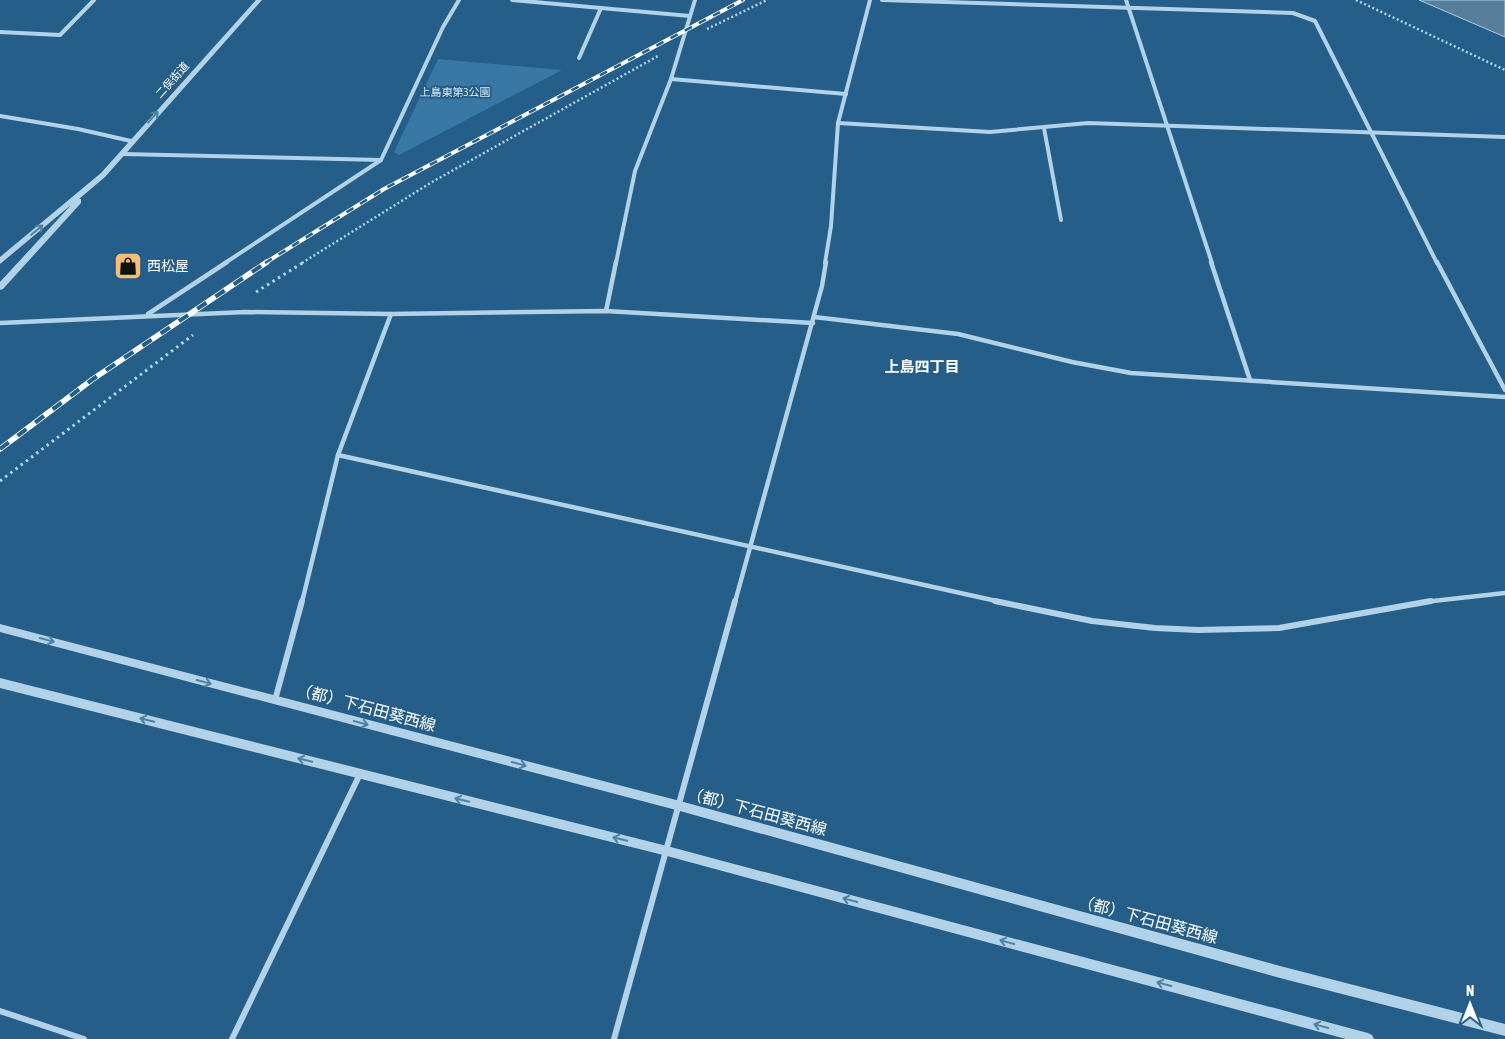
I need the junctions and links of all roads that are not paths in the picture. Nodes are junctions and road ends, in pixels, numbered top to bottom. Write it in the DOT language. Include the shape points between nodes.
graph roads {
  1 [pos="94,0"];
  2 [pos="258,0"];
  3 [pos="459,0"];
  4 [pos="512,0"];
  5 [pos="695,0"];
  6 [pos="870,0"];
  7 [pos="882,0"];
  8 [pos="1126,0"];
  9 [pos="602,8"];
  10 [pos="1129,8"];
  11 [pos="690,16"];
  12 [pos="0,32"];
  13 [pos="579,58"];
  14 [pos="672,79"];
  15 [pos="846,94"];
  16 [pos="0,116"];
  17 [pos="838,123"];
  18 [pos="1166,124"];
  19 [pos="1044,128"];
  20 [pos="1372,133"];
  21 [pos="1505,138"];
  22 [pos="131,141"];
  23 [pos="122,154"];
  24 [pos="381,160"];
  25 [pos="103,175"];
  26 [pos="1061,220"];
  27 [pos="0,261"];
  28 [pos="0,287"];
  29 [pos="606,311"];
  30 [pos="391,314"];
  31 [pos="147,315"];
  32 [pos="813,320"];
  33 [pos="0,324"];
  34 [pos="1250,380"];
  35 [pos="1505,390"];
  36 [pos="1505,397"];
  37 [pos="338,455"];
  38 [pos="750,546"];
  39 [pos="1505,593"];
  40 [pos="0,628"];
  41 [pos="0,683"];
  42 [pos="275,700"];
  43 [pos="360,774"];
  44 [pos="680,806"];
  45 [pos="667,851"];
  46 [pos="0,1011"];
  47 [pos="1505,1030"];
  48 [pos="84,1039"];
  49 [pos="232,1039"];
  50 [pos="614,1039"];
  51 [pos="1368,1039"];
  1 -- 12 [label="street" via="60,35"];
  22 -- 2 [label="street, 二俣街道, one-way"];
  3 -- 24 [label="street"];
  4 -- 9 [label="street"];
  5 -- 11 [label="street"];
  6 -- 15 [label="street"];
  7 -- 10 [label="street"];
  8 -- 10 [label="street"];
  9 -- 11 [label="street"];
  9 -- 13 [label="street"];
  10 -- 18 [label="street"];
  10 -- 20 [label="street" via="1306,16 1315,21"];
  11 -- 14 [label="street"];
  14 -- 15 [label="street"];
  14 -- 29 [label="street" via="634,171"];
  15 -- 17 [label="street"];
  16 -- 22 [label="street" via="78,128"];
  17 -- 19 [label="street" via="990,132"];
  17 -- 32 [label="street" via="831,226"];
  18 -- 19 [label="street" via="1088,123"];
  18 -- 20 [label="street"];
  18 -- 34 [label="street"];
  19 -- 26 [label="street"];
  20 -- 21 [label="street"];
  20 -- 35 [label="street"];
  22 -- 23 [label="street, 二俣街道"];
  23 -- 24 [label="street"];
  23 -- 25 [label="street, 二俣街道"];
  24 -- 31 [label="street"];
  27 -- 25 [label="street, 二俣街道, one-way"];
  25 -- 28 [label="street, 二俣街道"];
  29 -- 30 [label="street"];
  29 -- 32 [label="street"];
  30 -- 31 [label="street"];
  30 -- 37 [label="street"];
  31 -- 33 [label="street"];
  32 -- 34 [label="street" via="958,334 1131,373"];
  32 -- 38 [label="street"];
  34 -- 36 [label="street"];
  37 -- 38 [label="street"];
  37 -- 42 [label="street"];
  38 -- 39 [label="street" via="1023,607 1155,628 1279,628 1436,600"];
  38 -- 44 [label="street"];
  40 -- 42 [label="street, （都）下石田葵西線, one-way"];
  43 -- 41 [label="street, one-way"];
  42 -- 44 [label="street, （都）下石田葵西線, one-way"];
  45 -- 43 [label="street, one-way"];
  43 -- 49 [label="street"];
  44 -- 45 [label="street"];
  44 -- 47 [label="street, （都）下石田葵西線" via="1280,972"];
  45 -- 50 [label="street"];
  51 -- 45 [label="street, one-way"];
  46 -- 48 [label="street"];
}
